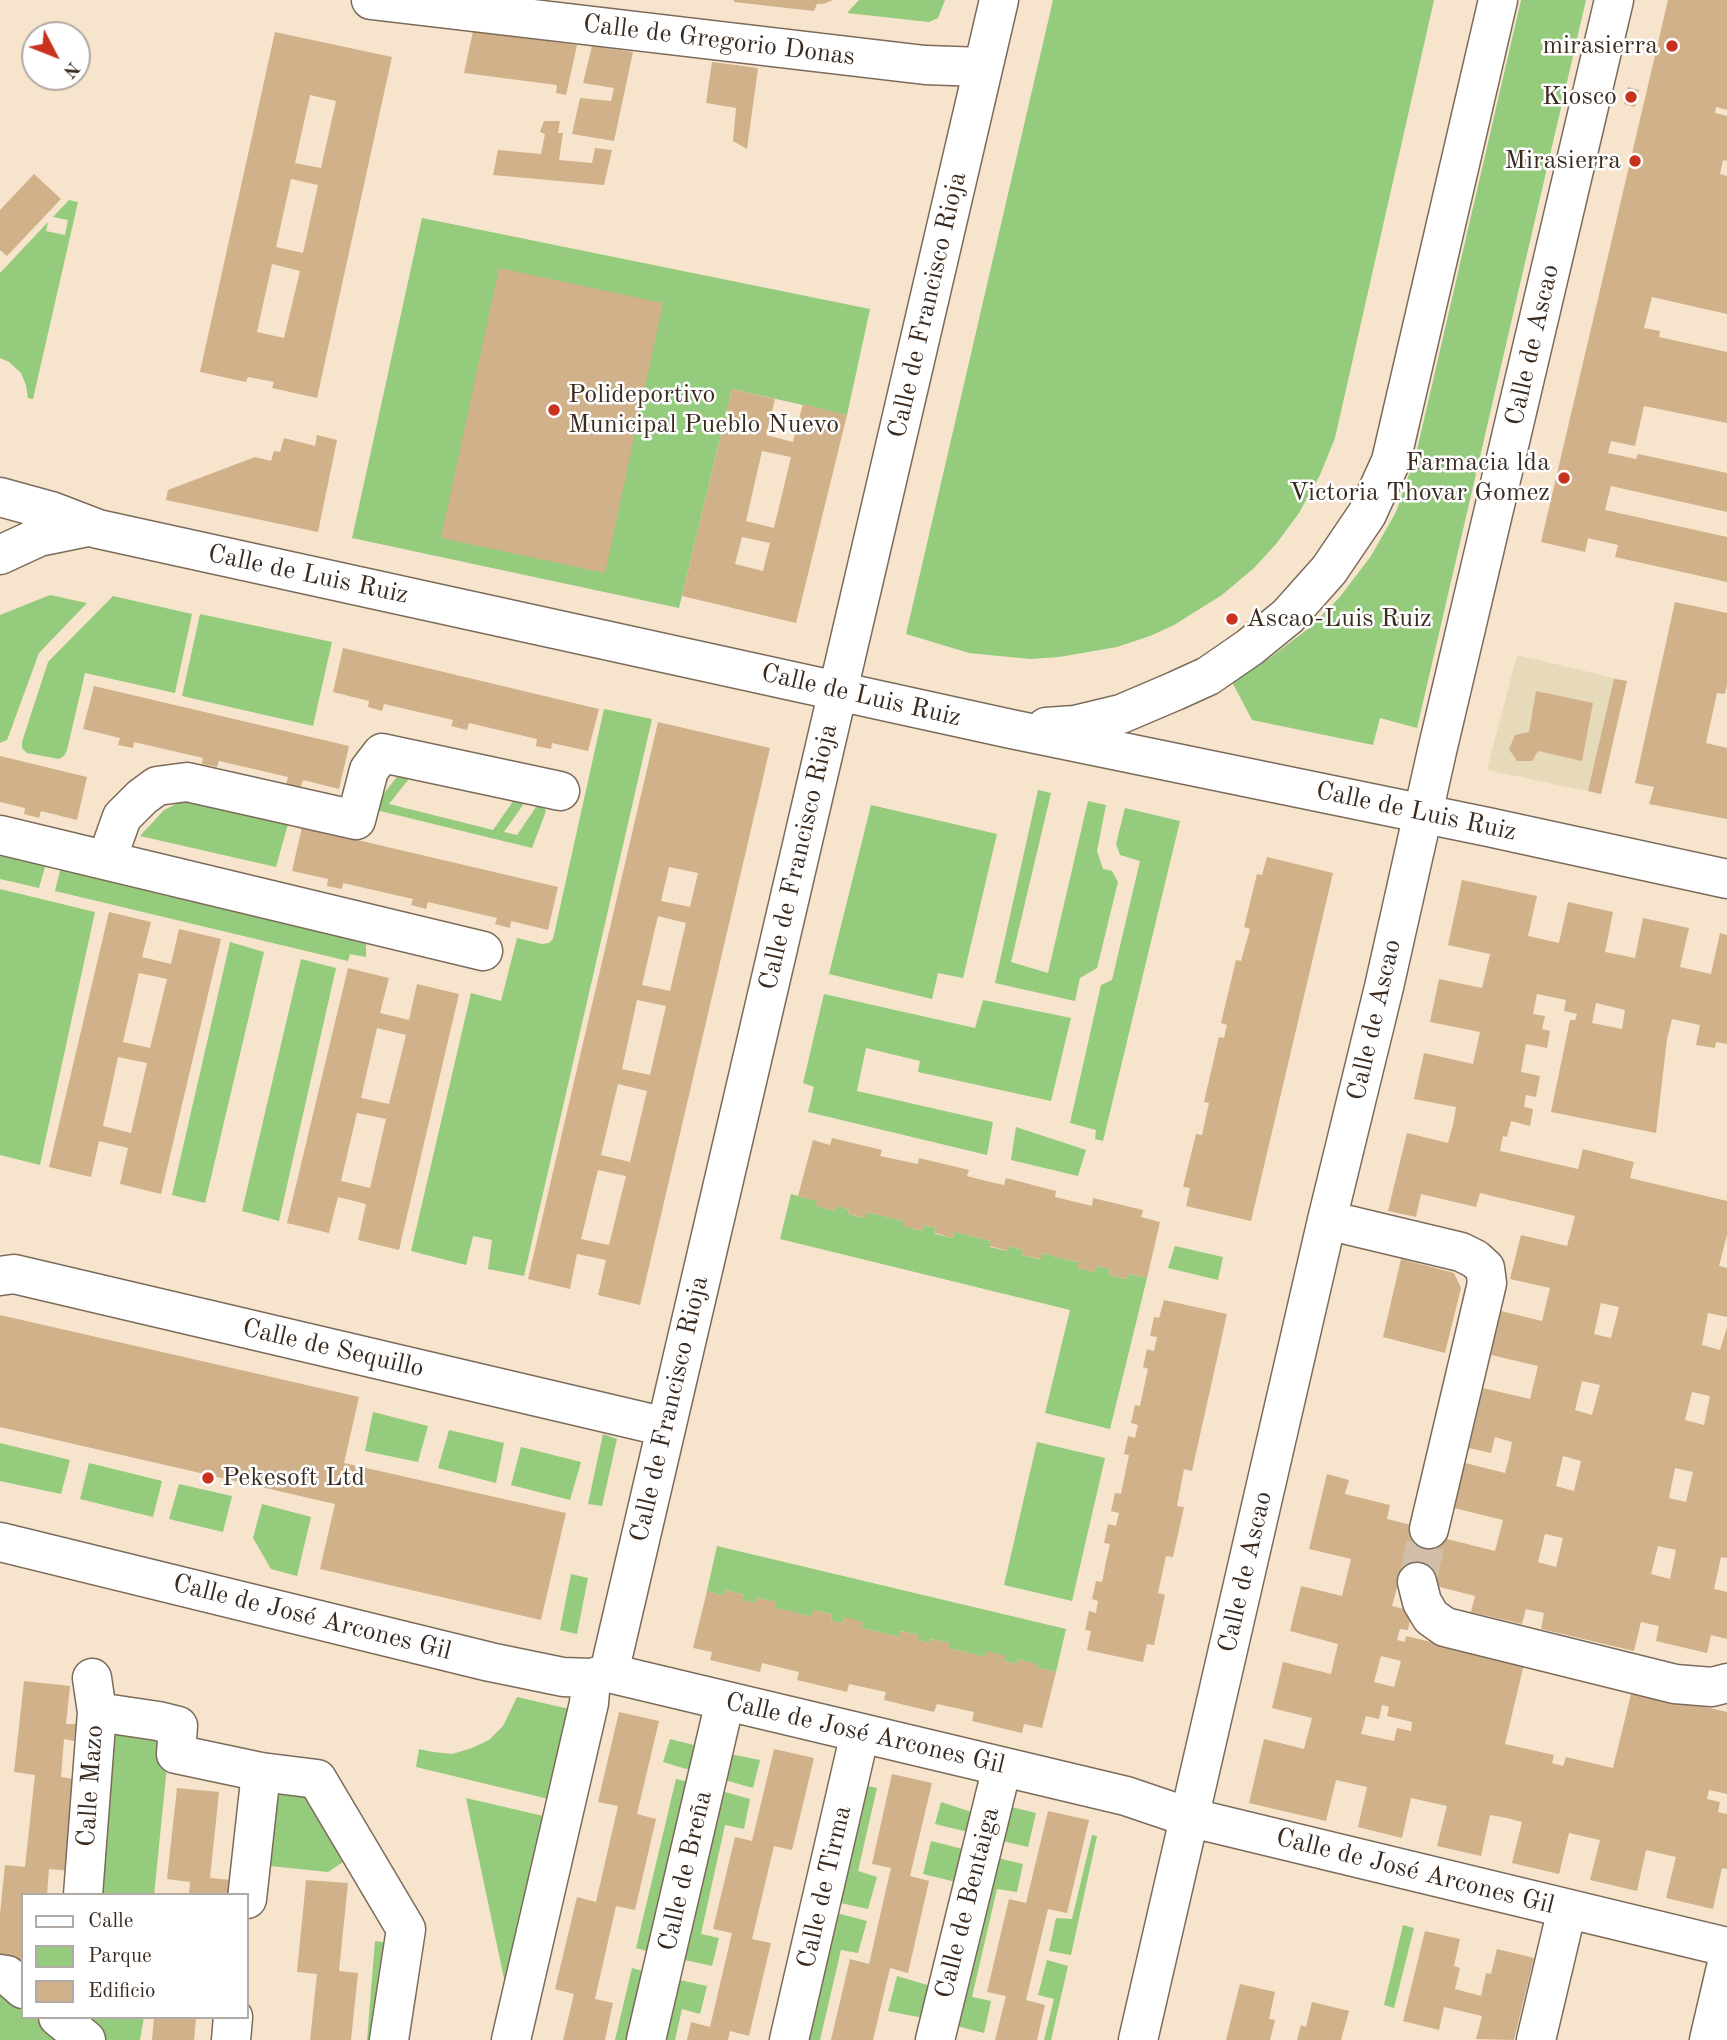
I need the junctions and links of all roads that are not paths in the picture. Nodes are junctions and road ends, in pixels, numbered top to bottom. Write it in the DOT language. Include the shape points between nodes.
graph roads {
  1 [pos="372,0"];
  2 [pos="999,0"];
  3 [pos="1498,0"];
  4 [pos="1614,0"];
  5 [pos="414,2"];
  6 [pos="983,67"];
  7 [pos="0,497"];
  8 [pos="88,527"];
  9 [pos="0,555"];
  10 [pos="839,690"];
  11 [pos="1011,729"];
  12 [pos="560,790"];
  13 [pos="1422,814"];
  14 [pos="0,835"];
  15 [pos="110,861"];
  16 [pos="1727,879"];
  17 [pos="483,951"];
  18 [pos="1327,1220"];
  19 [pos="0,1276"];
  20 [pos="666,1427"];
  21 [pos="1429,1529"];
  22 [pos="0,1542"];
  23 [pos="1417,1582"];
  24 [pos="600,1676"];
  25 [pos="1727,1683"];
  26 [pos="725,1701"];
  27 [pos="860,1733"];
  28 [pos="1002,1767"];
  29 [pos="261,1772"];
  30 [pos="1188,1817"];
  31 [pos="83,1893"];
  32 [pos="248,1893"];
  33 [pos="1567,1909"];
  34 [pos="1727,1947"];
  35 [pos="1727,1963"];
  36 [pos="60,2019"];
  37 [pos="233,2019"];
  38 [pos="86,2040"];
  39 [pos="231,2040"];
  40 [pos="389,2040"];
  41 [pos="511,2040"];
  42 [pos="646,2040"];
  43 [pos="789,2040"];
  44 [pos="935,2040"];
  45 [pos="1138,2040"];
  46 [pos="1536,2040"];
  47 [pos="1709,2040"];
  1 -- 5 [label="street, Calle de Gregorio Donas"];
  2 -- 6 [label="street, Calle de Francisco Rioja"];
  3 -- 11 [label="street" via="1391,461 1367,514 1329,570 1288,616 1208,676 1121,714 1075,725"];
  4 -- 13 [label="street, Calle de Ascao"];
  5 -- 6 [label="street, Calle de Gregorio Donas" via="925,65"];
  6 -- 10 [label="street, Calle de Francisco Rioja"];
  7 -- 8 [label="street, Calle de Luis Ruiz"];
  8 -- 9 [label="street" via="39,537"];
  8 -- 10 [label="street, Calle de Luis Ruiz"];
  10 -- 11 [label="street, Calle de Luis Ruiz"];
  10 -- 20 [label="street, Calle de Francisco Rioja"];
  11 -- 13 [label="street, Calle de Luis Ruiz"];
  12 -- 15 [label="street" via="382,753 369,770 356,820 187,782 157,786 122,817"];
  13 -- 16 [label="street, Calle de Luis Ruiz"];
  13 -- 18 [label="street, Calle de Ascao"];
  14 -- 15 [label="street"];
  15 -- 17 [label="street"];
  18 -- 21 [label="street" via="1461,1252 1485,1268 1487,1283"];
  18 -- 30 [label="street, Calle de Ascao"];
  19 -- 20 [label="street, Calle de Sequillo" via="14,1274"];
  20 -- 24 [label="street, Calle de Francisco Rioja"];
  22 -- 24 [label="street, Calle de José Arcones Gil" via="490,1662 563,1676"];
  23 -- 25 [label="street" via="1431,1617 1445,1627 1675,1684 1712,1687"];
  24 -- 26 [label="street, Calle de José Arcones Gil"];
  24 -- 41 [label="street, Calle de Francisco Rioja" via="589,1703"];
  26 -- 27 [label="street, Calle de José Arcones Gil"];
  26 -- 42 [label="street, Calle de Breña"];
  27 -- 28 [label="street, Calle de José Arcones Gil"];
  27 -- 43 [label="street, Calle de Tirma"];
  28 -- 30 [label="street, Calle de José Arcones Gil" via="1126,1796"];
  28 -- 44 [label="street, Calle de Bentaiga"];
  29 -- 31 [label="street, Calle Mazo" via="176,1754 178,1726 95,1695"];
  29 -- 32 [label="street"];
  29 -- 40 [label="street" via="317,1779 406,1929"];
  30 -- 33 [label="street, Calle de José Arcones Gil"];
  30 -- 45 [label="street, Calle de Ascao"];
  33 -- 34 [label="street, Calle de José Arcones Gil"];
  33 -- 46 [label="street"];
  35 -- 47 [label="street"];
  36 -- 38 [label="street"];
  37 -- 39 [label="street"];
}
